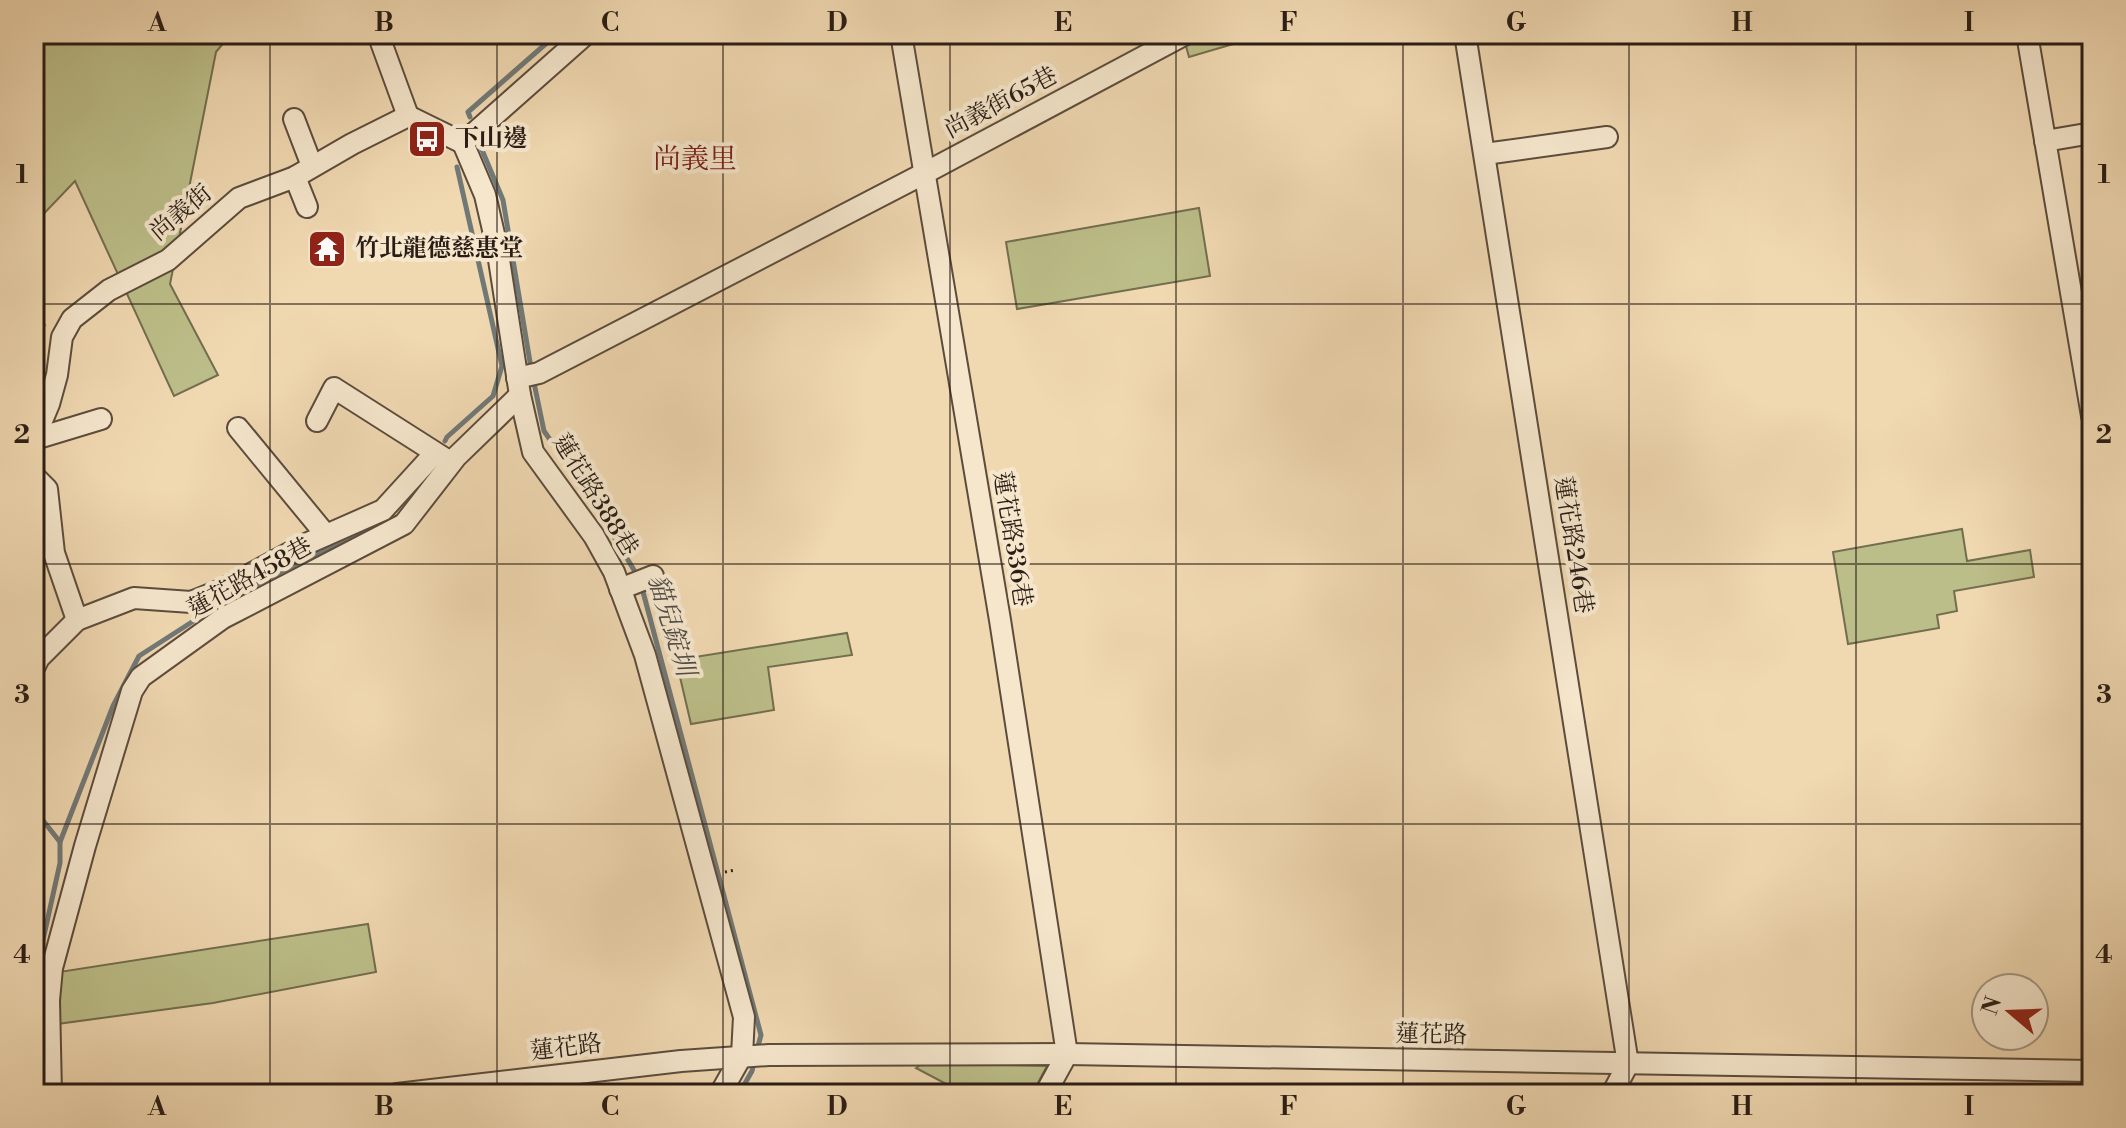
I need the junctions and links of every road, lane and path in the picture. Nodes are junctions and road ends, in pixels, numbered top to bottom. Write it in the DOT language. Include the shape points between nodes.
graph roads {
  1 [pos="378,34"];
  2 [pos="586,34"];
  3 [pos="901,34"];
  4 [pos="1186,34"];
  5 [pos="1465,34"];
  6 [pos="2027,34"];
  7 [pos="408,116"];
  8 [pos="294,119"];
  9 [pos="2092,133"];
  10 [pos="1607,137"];
  11 [pos="2045,141"];
  12 [pos="463,143"];
  13 [pos="1485,154"];
  14 [pos="304,171"];
  15 [pos="925,173"];
  16 [pos="307,207"];
  17 [pos="519,386"];
  18 [pos="2092,416"];
  19 [pos="101,419"];
  20 [pos="317,421"];
  21 [pos="238,428"];
  22 [pos="34,439"];
  23 [pos="444,458"];
  24 [pos="34,476"];
  25 [pos="42,515"];
  26 [pos="326,535"];
  27 [pos="653,576"];
  28 [pos="620,589"];
  29 [pos="191,602"];
  30 [pos="223,618"];
  31 [pos="77,620"];
  32 [pos="34,668"];
  33 [pos="1067,1054"];
  34 [pos="742,1055"];
  35 [pos="1628,1064"];
  36 [pos="2092,1071"];
  37 [pos="51,1094"];
  38 [pos="397,1094"];
  39 [pos="720,1094"];
  40 [pos="1045,1094"];
  41 [pos="1612,1094"];
  1 -- 7 [label="street"];
  2 -- 12 [label="street"];
  3 -- 15 [label="street, 蓮花路336巷"];
  4 -- 15 [label="street, 尚義街65巷"];
  5 -- 13 [label="street, 蓮花路246巷"];
  6 -- 11 [label="street"];
  7 -- 12 [label="street"];
  7 -- 14 [label="street, 尚義街"];
  8 -- 14 [label="street"];
  9 -- 11 [label="street"];
  10 -- 13 [label="street"];
  11 -- 18 [label="street"];
  12 -- 17 [label="street, 蓮花路388巷" via="485,195 497,247"];
  13 -- 35 [label="street, 蓮花路246巷"];
  14 -- 16 [label="street"];
  14 -- 22 [label="street, 尚義街" via="239,198 168,260 109,290 72,319 62,337 57,375"];
  15 -- 17 [label="street, 尚義街65巷"];
  15 -- 33 [label="street, 蓮花路336巷"];
  17 -- 23 [label="street, 蓮花路458巷"];
  17 -- 28 [label="street, 蓮花路388巷" via="533,452 594,536"];
  19 -- 22 [label="street"];
  20 -- 23 [label="street" via="334,388"];
  21 -- 26 [label="street"];
  23 -- 26 [label="street" via="383,510"];
  23 -- 30 [label="street, 蓮花路458巷" via="404,524"];
  24 -- 25 [label="street" via="47,489"];
  25 -- 31 [label="street"];
  26 -- 29 [label="street"];
  27 -- 28 [label="street"];
  28 -- 34 [label="street, 蓮花路388巷" via="645,655 744,1017"];
  29 -- 30 [label="street"];
  29 -- 31 [label="street" via="134,598"];
  30 -- 37 [label="street, 蓮花路458巷" via="141,677 132,691 52,968"];
  31 -- 32 [label="street"];
  33 -- 34 [label="street, 蓮花路"];
  33 -- 35 [label="street, 蓮花路"];
  33 -- 40 [label="street"];
  34 -- 38 [label="street, 蓮花路"];
  34 -- 39 [label="street"];
  35 -- 36 [label="street, 蓮花路"];
  35 -- 41 [label="street"];
}
